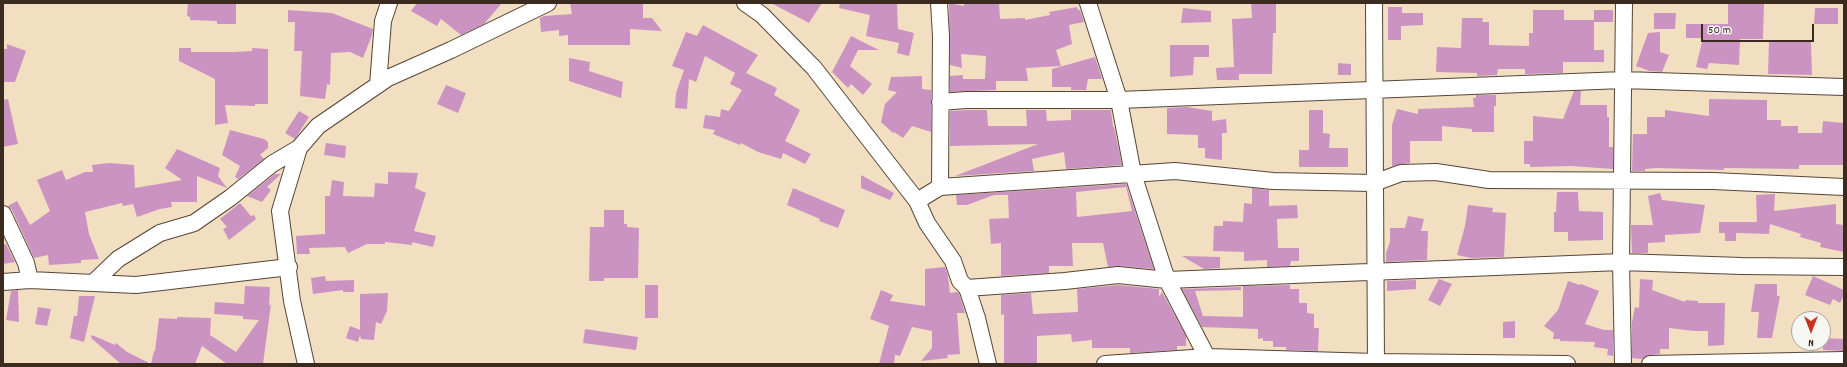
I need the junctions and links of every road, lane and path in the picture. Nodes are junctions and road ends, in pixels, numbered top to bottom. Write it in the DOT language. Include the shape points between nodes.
graph roads {
  1 [pos="389,3"];
  2 [pos="548,3"];
  3 [pos="745,3"];
  4 [pos="939,3"];
  5 [pos="1088,3"];
  6 [pos="1374,3"];
  7 [pos="1624,3"];
  8 [pos="1623,80"];
  9 [pos="378,85"];
  10 [pos="1844,87"];
  11 [pos="1374,88"];
  12 [pos="1119,100"];
  13 [pos="940,102"];
  14 [pos="299,148"];
  15 [pos="1133,174"];
  16 [pos="1621,181"];
  17 [pos="1374,183"];
  18 [pos="940,187"];
  19 [pos="1844,187"];
  20 [pos="917,201"];
  21 [pos="3,214"];
  22 [pos="1621,262"];
  23 [pos="1844,267"];
  24 [pos="289,268"];
  25 [pos="1375,270"];
  26 [pos="30,280"];
  27 [pos="1167,280"];
  28 [pos="3,282"];
  29 [pos="93,283"];
  30 [pos="967,288"];
  31 [pos="1844,360"];
  32 [pos="1208,361"];
  33 [pos="1376,363"];
  34 [pos="306,364"];
  35 [pos="988,364"];
  36 [pos="1106,364"];
  37 [pos="1567,364"];
  38 [pos="1623,364"];
  39 [pos="1650,364"];
  1 -- 9 [label="street" via="383,21"];
  2 -- 9 [label="street"];
  3 -- 20 [label="street" via="762,15 814,68"];
  4 -- 13 [label="street"];
  5 -- 12 [label="street"];
  6 -- 11 [label="street"];
  7 -- 8 [label="street"];
  8 -- 10 [label="street"];
  8 -- 11 [label="street"];
  8 -- 16 [label="street"];
  9 -- 14 [label="street" via="318,126"];
  11 -- 12 [label="street"];
  11 -- 17 [label="street"];
  12 -- 13 [label="street"];
  12 -- 15 [label="street"];
  13 -- 18 [label="street"];
  14 -- 24 [label="street" via="280,211"];
  14 -- 29 [label="street" via="272,164 194,223 160,233 118,259"];
  15 -- 17 [label="street" via="1175,171 1273,181"];
  15 -- 18 [label="street"];
  15 -- 27 [label="street"];
  16 -- 17 [label="street" via="1489,180 1436,172 1401,173"];
  16 -- 19 [label="street" via="1713,181"];
  16 -- 22 [label="street"];
  17 -- 25 [label="street"];
  18 -- 20 [label="street"];
  20 -- 30 [label="street" via="927,223 953,261 960,282"];
  21 -- 26 [label="street" via="26,263"];
  22 -- 23 [label="street"];
  22 -- 25 [label="street"];
  22 -- 38 [label="street"];
  24 -- 29 [label="street" via="136,285"];
  24 -- 34 [label="street" via="292,301"];
  25 -- 27 [label="street"];
  25 -- 33 [label="street"];
  26 -- 28 [label="street"];
  26 -- 29 [label="street"];
  27 -- 30 [label="street" via="1118,276"];
  27 -- 32 [label="street"];
  30 -- 35 [label="street"];
  31 -- 39 [label="street"];
  32 -- 33 [label="street"];
  32 -- 36 [label="street"];
  33 -- 37 [label="street"];
}
